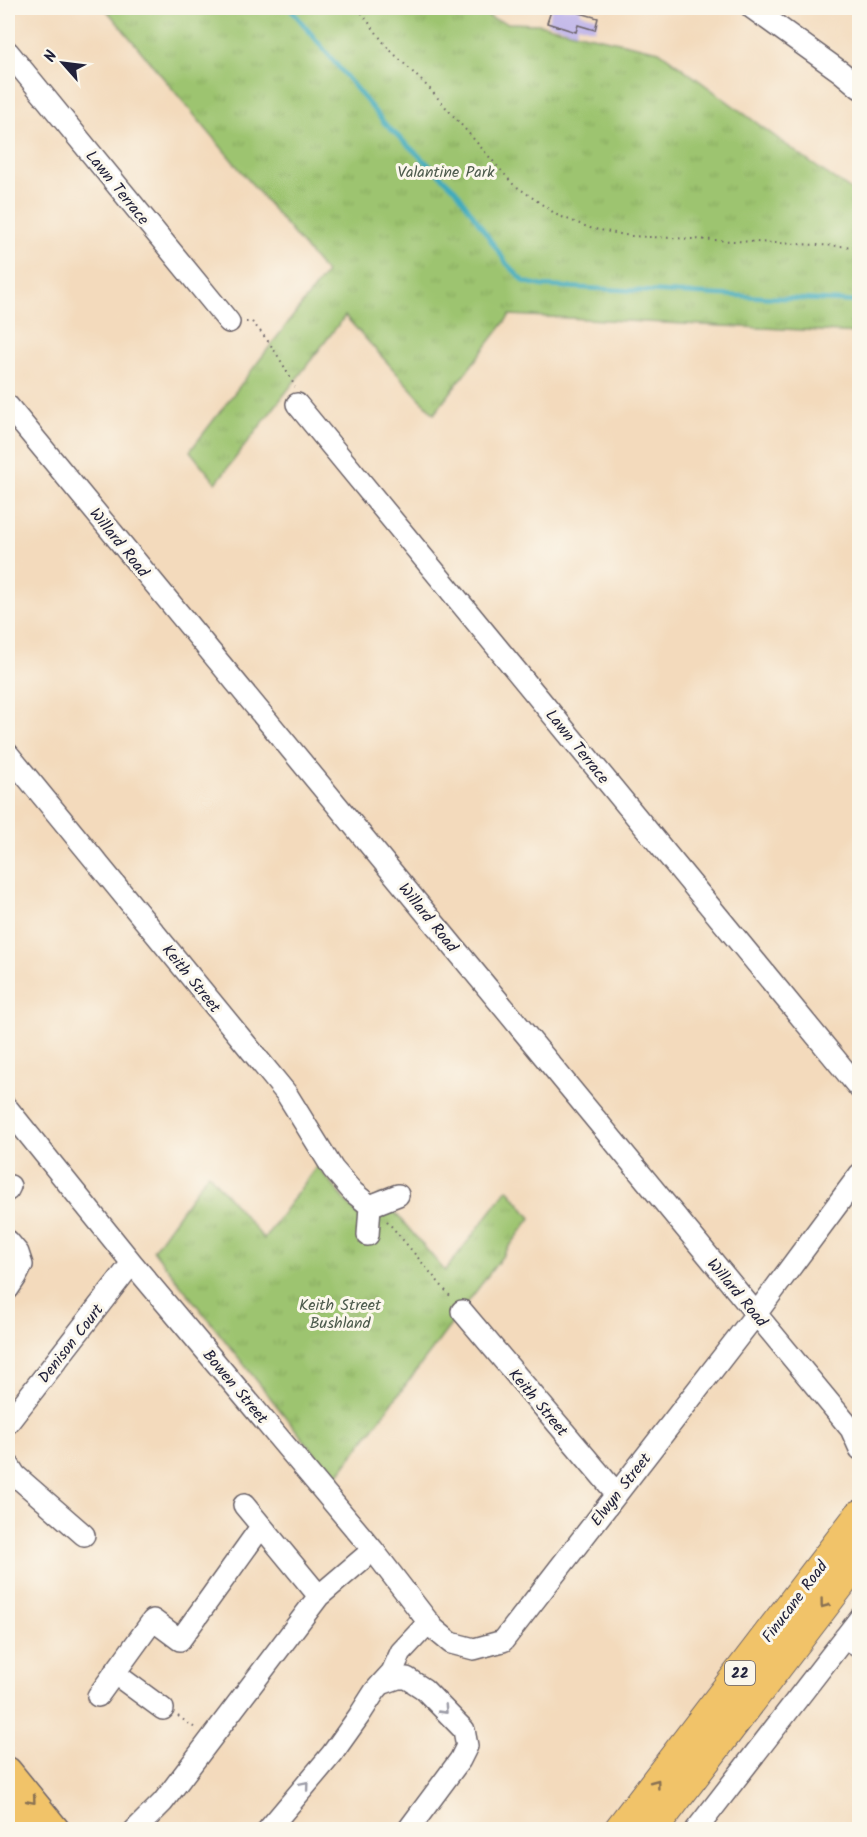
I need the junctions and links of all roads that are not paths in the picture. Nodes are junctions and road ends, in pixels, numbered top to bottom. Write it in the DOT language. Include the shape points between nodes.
graph roads {
  1 [pos="752,8"];
  2 [pos="8,51"];
  3 [pos="860,88"];
  4 [pos="229,322"];
  5 [pos="297,404"];
  6 [pos="8,406"];
  7 [pos="8,754"];
  8 [pos="860,1089"];
  9 [pos="8,1109"];
  10 [pos="860,1174"];
  11 [pos="398,1195"];
  12 [pos="370,1206"];
  13 [pos="368,1235"];
  14 [pos="8,1241"];
  15 [pos="132,1263"];
  16 [pos="8,1289"];
  17 [pos="462,1311"];
  18 [pos="756,1314"];
  19 [pos="8,1421"];
  20 [pos="855,1431"];
  21 [pos="860,1449"];
  22 [pos="8,1464"];
  23 [pos="616,1493"];
  24 [pos="244,1505"];
  25 [pos="860,1516"];
  26 [pos="261,1527"];
  27 [pos="84,1535"];
  28 [pos="373,1550"];
  29 [pos="860,1557"];
  30 [pos="319,1596"];
  31 [pos="860,1618"];
  32 [pos="431,1625"];
  33 [pos="852,1643"];
  34 [pos="474,1649"];
  35 [pos="114,1673"];
  36 [pos="407,1678"];
  37 [pos="381,1684"];
  38 [pos="98,1696"];
  39 [pos="163,1709"];
  40 [pos="8,1771"];
  41 [pos="8,1811"];
  42 [pos="22,1830"];
  43 [pos="56,1830"];
  44 [pos="135,1830"];
  45 [pos="267,1830"];
  46 [pos="408,1830"];
  47 [pos="620,1830"];
  48 [pos="651,1830"];
  49 [pos="696,1830"];
  1 -- 3 [label="street"];
  2 -- 4 [label="street, Lawn Terrace"];
  5 -- 8 [label="street, Lawn Terrace"];
  6 -- 18 [label="street, Willard Road"];
  7 -- 12 [label="street, Keith Street" via="286,1093 333,1169"];
  9 -- 15 [label="street, Bowen Street"];
  10 -- 18 [label="street, Elwyn Street"];
  11 -- 12 [label="street"];
  12 -- 13 [label="street"];
  14 -- 16 [label="street" via="22,1265"];
  15 -- 19 [label="street, Denison Court"];
  15 -- 28 [label="street, Bowen Street"];
  17 -- 23 [label="street, Keith Street"];
  18 -- 20 [label="street, Willard Road"];
  18 -- 23 [label="street, Elwyn Street"];
  20 -- 21 [label="street, Willard Road"];
  22 -- 27 [label="street" via="15,1475"];
  23 -- 34 [label="street, Elwyn Street" via="503,1641"];
  24 -- 26 [label="street"];
  47 -- 25 [label="highway, Finucane Road / 22, one-way"];
  26 -- 30 [label="street"];
  26 -- 35 [label="street" via="180,1640 153,1620"];
  28 -- 30 [label="street"];
  28 -- 32 [label="street, Bowen Street"];
  29 -- 48 [label="highway, Finucane Road / 22, one-way"];
  30 -- 44 [label="street" via="163,1802"];
  31 -- 33 [label="street"];
  32 -- 34 [label="street, Bowen Street" via="452,1642"];
  32 -- 36 [label="street" via="406,1658"];
  32 -- 37 [label="street" via="401,1652"];
  33 -- 49 [label="street"];
  35 -- 38 [label="street"];
  35 -- 39 [label="street"];
  36 -- 37 [label="street"];
  36 -- 46 [label="street, one-way" via="424,1689 465,1730 467,1746"];
  45 -- 37 [label="street, one-way" via="332,1754"];
  40 -- 43 [label="main road, one-way"];
  41 -- 42 [label="main road"];
}
